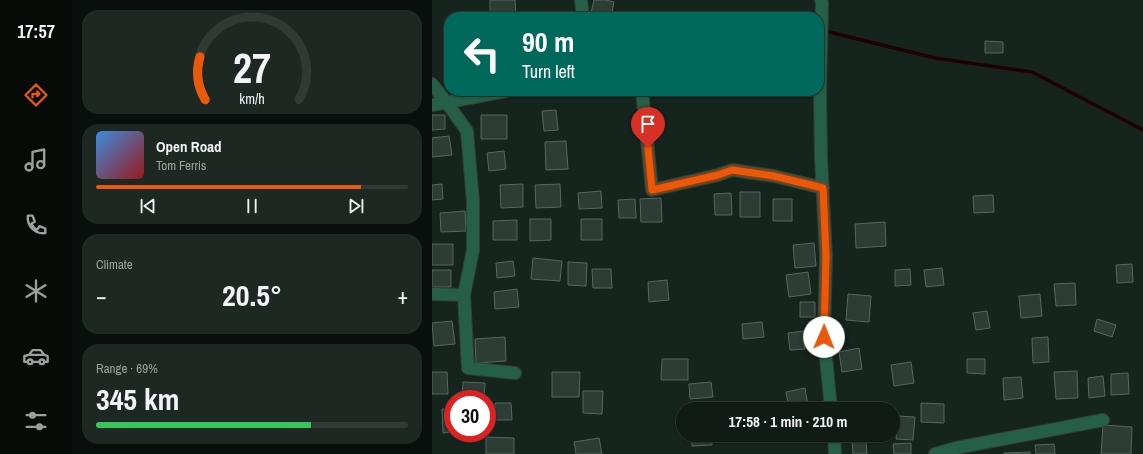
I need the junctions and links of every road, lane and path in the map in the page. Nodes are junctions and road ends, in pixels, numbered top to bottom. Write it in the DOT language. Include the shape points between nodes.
graph roads {
  1 [pos="581,0"];
  2 [pos="821,0"];
  3 [pos="583,12"];
  4 [pos="822,12"];
  5 [pos="432,84"];
  6 [pos="481,96"];
  7 [pos="643,96"];
  8 [pos="820,96"];
  9 [pos="447,103"];
  10 [pos="432,105"];
  11 [pos="823,188"];
  12 [pos="432,294"];
  13 [pos="464,295"];
  14 [pos="515,373"];
  15 [pos="830,402"];
  16 [pos="1103,420"];
  17 [pos="834,442"];
  18 [pos="835,454"];
  19 [pos="935,454"];
  1 -- 3 [label="street"];
  2 -- 4 [label="street"];
  5 -- 9 [label="street"];
  6 -- 9 [label="street"];
  7 -- 11 [label="street" via="652,190 732,170 774,176"];
  8 -- 11 [label="street"];
  9 -- 10 [label="street"];
  9 -- 13 [label="street" via="467,131 473,250"];
  11 -- 15 [label="street" via="826,256 824,337"];
  12 -- 13 [label="street"];
  13 -- 14 [label="street" via="468,368"];
  16 -- 19 [label="street"];
  17 -- 18 [label="street"];
}
